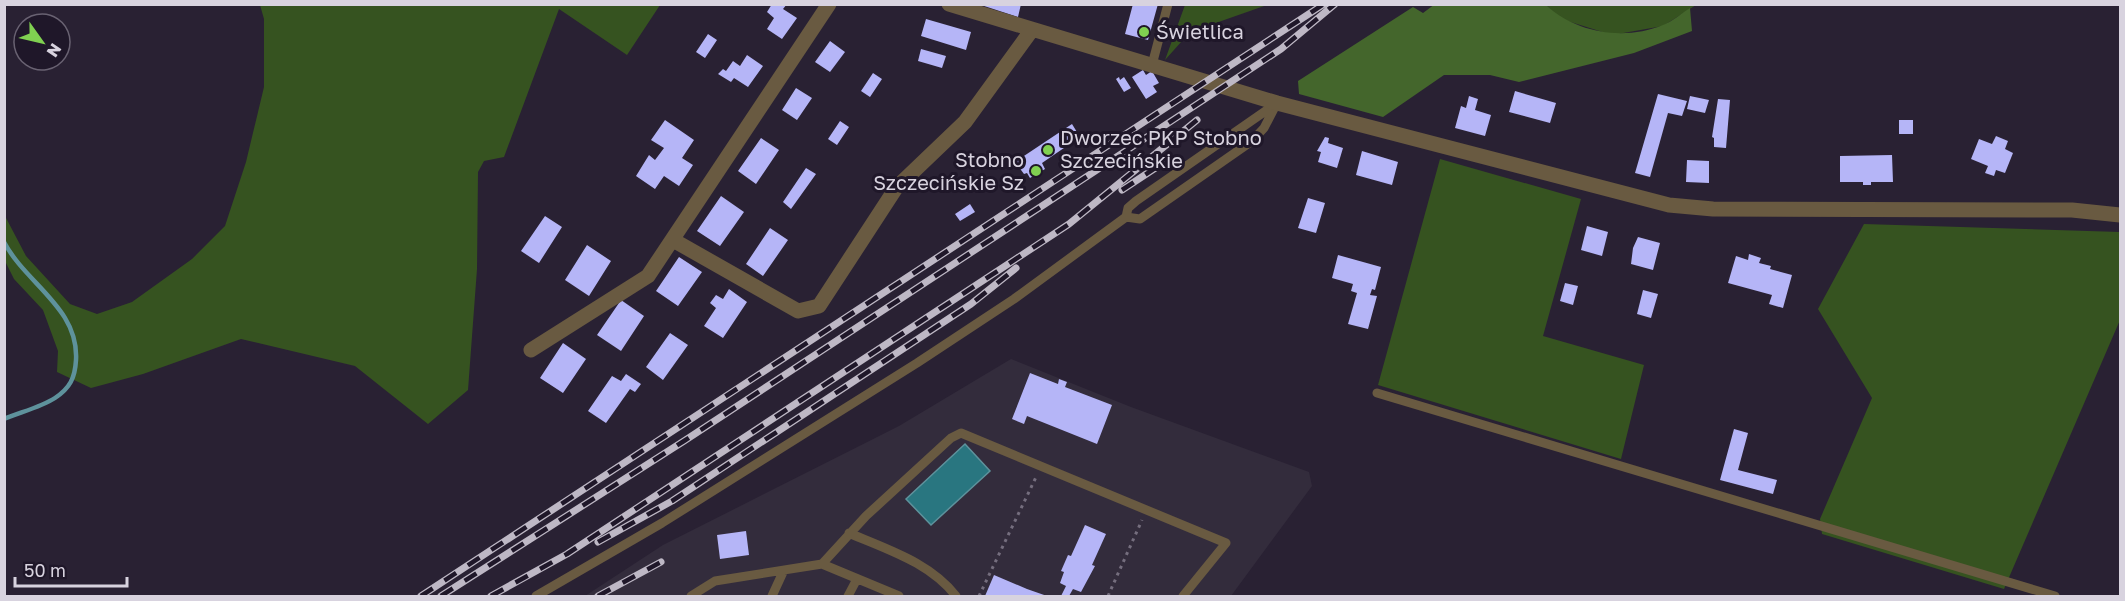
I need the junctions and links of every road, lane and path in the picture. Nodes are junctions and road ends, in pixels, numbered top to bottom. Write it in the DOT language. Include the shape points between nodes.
graph roads {
  1 [pos="829,4"];
  2 [pos="949,4"];
  3 [pos="1168,4"];
  4 [pos="1032,31"];
  5 [pos="1152,65"];
  6 [pos="1277,103"];
  7 [pos="2121,215"];
  8 [pos="1126,217"];
  9 [pos="673,240"];
  10 [pos="531,350"];
  11 [pos="1377,393"];
  12 [pos="1041,465"];
  13 [pos="1147,510"];
  14 [pos="849,533"];
  15 [pos="822,564"];
  16 [pos="784,570"];
  17 [pos="857,579"];
  18 [pos="536,597"];
  19 [pos="690,597"];
  20 [pos="772,597"];
  21 [pos="848,597"];
  22 [pos="899,597"];
  23 [pos="956,597"];
  24 [pos="979,597"];
  25 [pos="1108,597"];
  26 [pos="1184,597"];
  27 [pos="2055,597"];
  1 -- 9 [label="street"];
  2 -- 4 [label="street"];
  3 -- 5 [label="lane"];
  4 -- 5 [label="street"];
  4 -- 9 [label="street" via="965,122 896,188 819,306 798,311"];
  5 -- 6 [label="street"];
  6 -- 7 [label="street" via="1669,205 1713,209 2072,210"];
  6 -- 8 [label="lane" via="1136,201 1128,208"];
  6 -- 8 [label="lane" via="1271,118 1251,141 1140,219"];
  8 -- 18 [label="lane" via="1014,299 917,363"];
  9 -- 10 [label="street" via="648,276"];
  11 -- 27 [label="lane"];
  12 -- 13 [label="lane"];
  12 -- 14 [label="lane" via="961,433"];
  12 -- 24 [label="path"];
  13 -- 25 [label="path"];
  13 -- 26 [label="lane" via="1226,543"];
  14 -- 15 [label="lane"];
  14 -- 23 [label="lane" via="921,563 944,581"];
  15 -- 16 [label="lane"];
  15 -- 17 [label="lane"];
  16 -- 19 [label="lane" via="715,581"];
  16 -- 20 [label="lane"];
  17 -- 21 [label="lane"];
  17 -- 22 [label="lane"];
}
